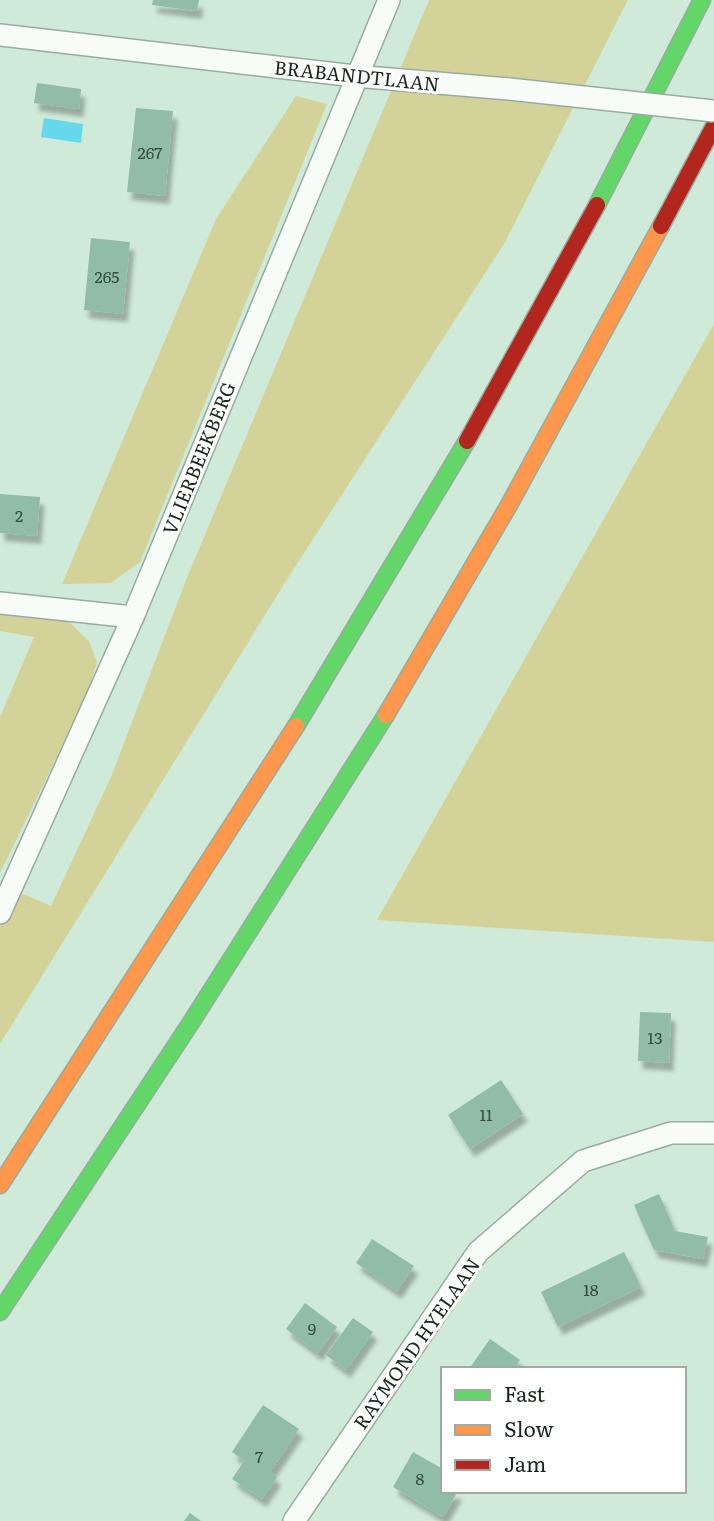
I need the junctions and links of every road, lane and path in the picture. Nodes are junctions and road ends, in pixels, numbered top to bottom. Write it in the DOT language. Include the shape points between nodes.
graph roads {
  1 [pos="389,0"];
  2 [pos="702,0"];
  3 [pos="0,35"];
  4 [pos="355,76"];
  5 [pos="714,111"];
  6 [pos="714,126"];
  7 [pos="0,603"];
  8 [pos="133,617"];
  9 [pos="0,914"];
  10 [pos="714,1133"];
  11 [pos="0,1185"];
  12 [pos="0,1312"];
  13 [pos="294,1521"];
  1 -- 4 [label="street, VLIERBEEKBERG"];
  2 -- 11 [label="highway" via="505,377 323,684"];
  3 -- 4 [label="street, BRABANDTLAAN"];
  4 -- 5 [label="street, BRABANDTLAAN, bridge"];
  4 -- 8 [label="street, VLIERBEEKBERG"];
  6 -- 12 [label="highway" via="566,407 380,725 192,1024"];
  7 -- 8 [label="street"];
  8 -- 9 [label="street, VLIERBEEKBERG"];
  10 -- 13 [label="street, RAYMOND HYELAAN" via="671,1133 583,1161 478,1252"];
}
